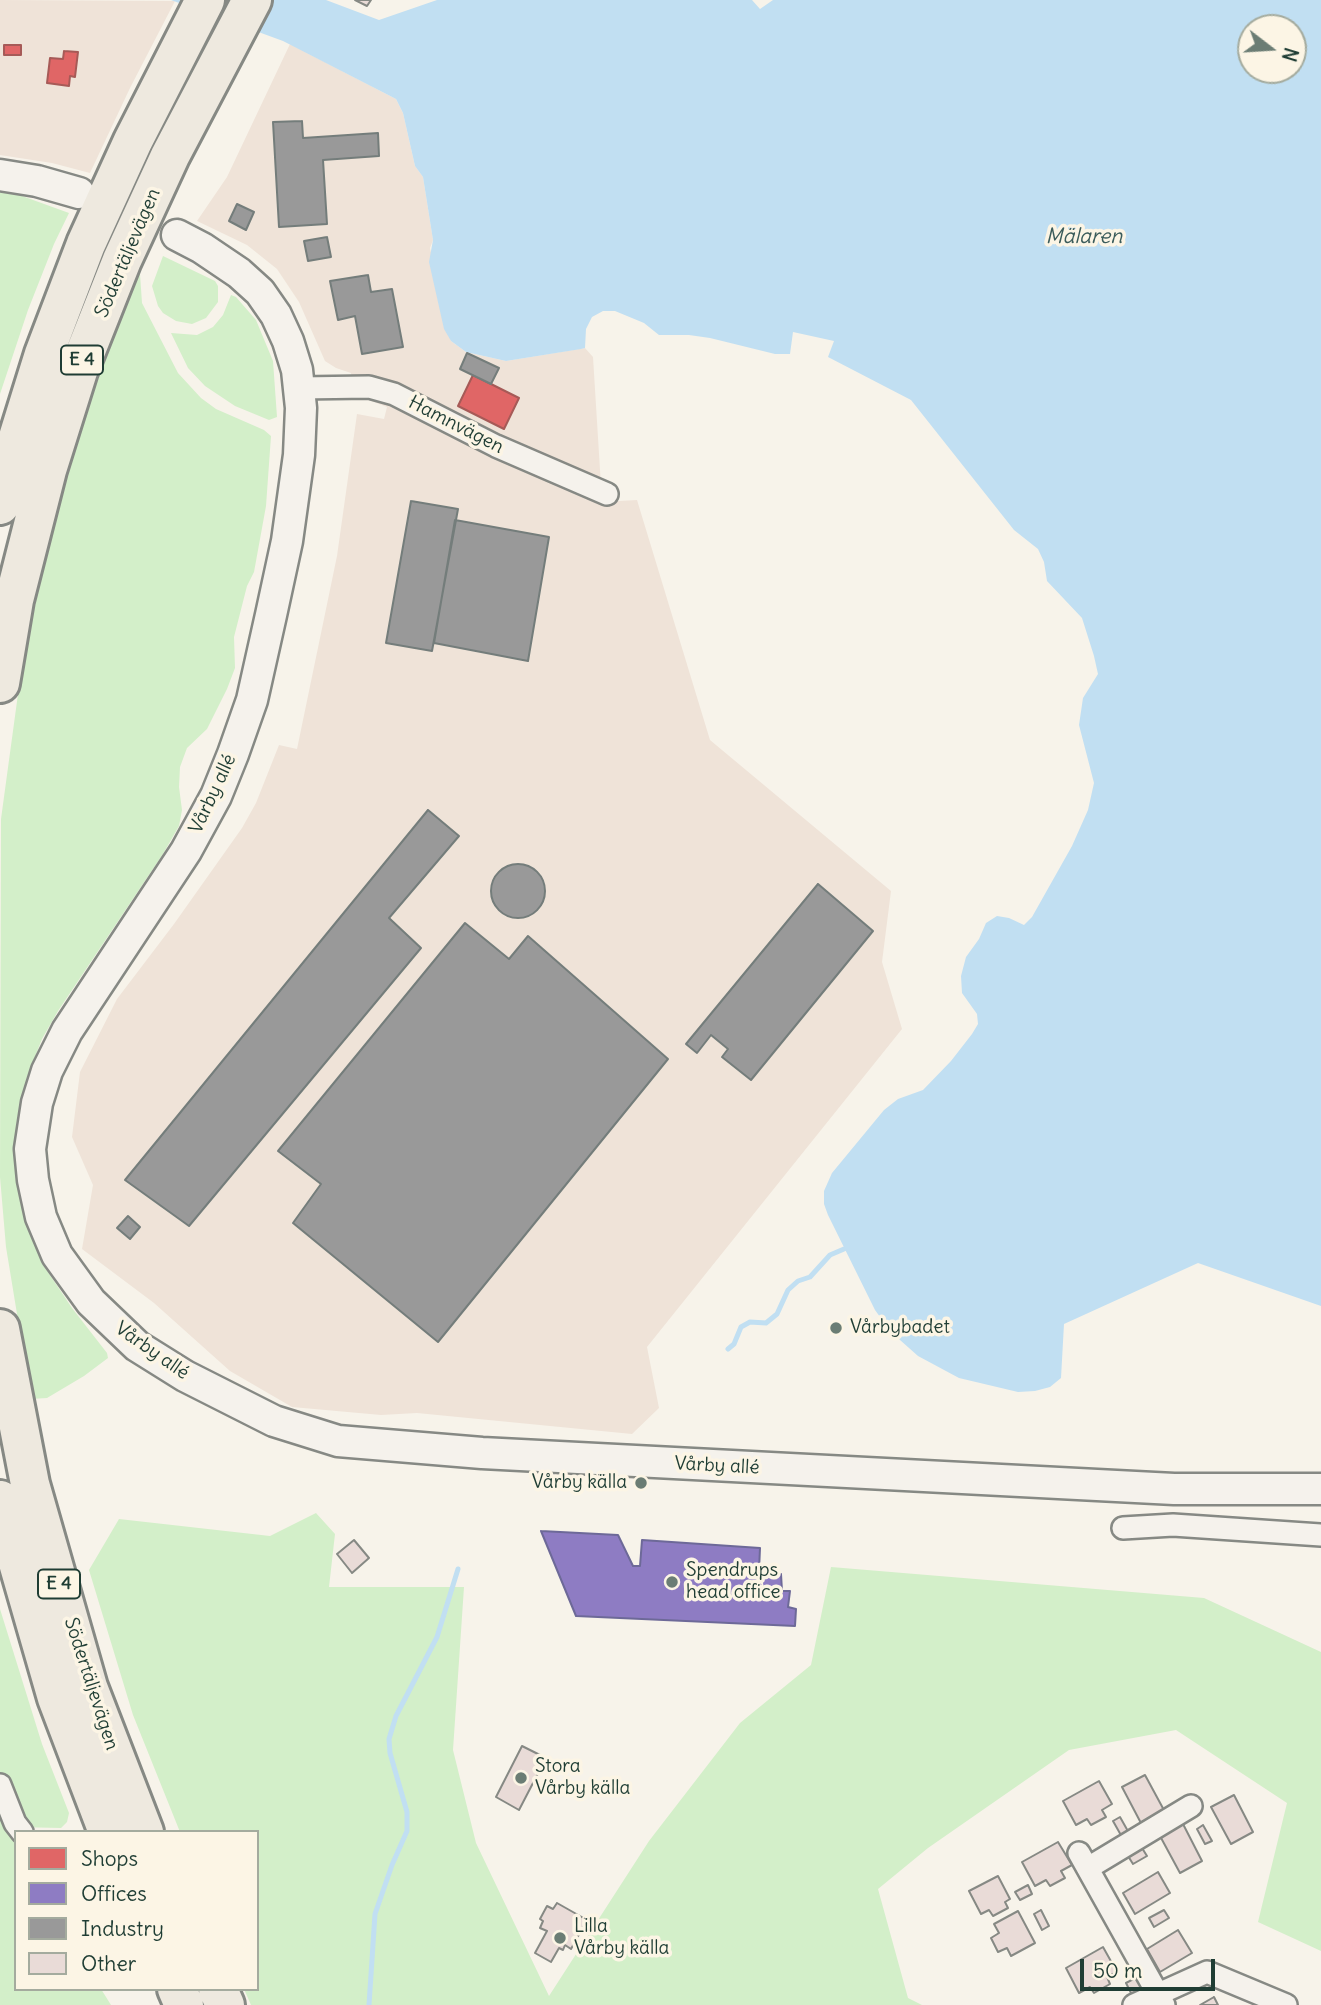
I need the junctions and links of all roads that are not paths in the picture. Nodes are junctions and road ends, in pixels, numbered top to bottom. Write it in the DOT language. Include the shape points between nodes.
graph roads {
  1 [pos="205,0"];
  2 [pos="252,0"];
  3 [pos="0,175"];
  4 [pos="79,193"];
  5 [pos="177,235"];
  6 [pos="299,388"];
  7 [pos="607,494"];
  8 [pos="0,505"];
  9 [pos="0,683"];
  10 [pos="0,1329"];
  11 [pos="1321,1489"];
  12 [pos="0,1500"];
  13 [pos="1123,1528"];
  14 [pos="1321,1535"];
  15 [pos="0,1785"];
  16 [pos="1191,1806"];
  17 [pos="20,1830"];
  18 [pos="107,1830"];
  19 [pos="143,1830"];
  20 [pos="1161,1999"];
  21 [pos="1134,2005"];
  22 [pos="1286,2005"];
  1 -- 8 [label="highway, Södertäljevägen / E 4" via="86,244 44,354"];
  2 -- 9 [label="highway, Södertäljevägen / E 4" via="121,260 78,370 14,600"];
  3 -- 4 [label="street"];
  5 -- 6 [label="street, Vårby allé" via="239,272 269,303 288,341"];
  6 -- 7 [label="street, Hamnvägen" via="369,387 394,394 496,446"];
  6 -- 11 [label="street, Vårby allé" via="299,455 286,541 252,700 233,754 186,851 67,1031 47,1071 34,1117 31,1165 41,1217 57,1255 91,1302 137,1346 185,1376 274,1421 338,1441 482,1454 1174,1489"];
  10 -- 19 [label="highway, Södertäljevägen / E 4" via="30,1484 88,1687"];
  12 -- 18 [label="highway, Södertäljevägen / E 4" via="57,1698"];
  13 -- 14 [label="street" via="1173,1525"];
  15 -- 17 [label="street"];
  16 -- 20 [label="street" via="1083,1861"];
  20 -- 21 [label="street"];
  20 -- 22 [label="street" via="1207,1972"];
}
